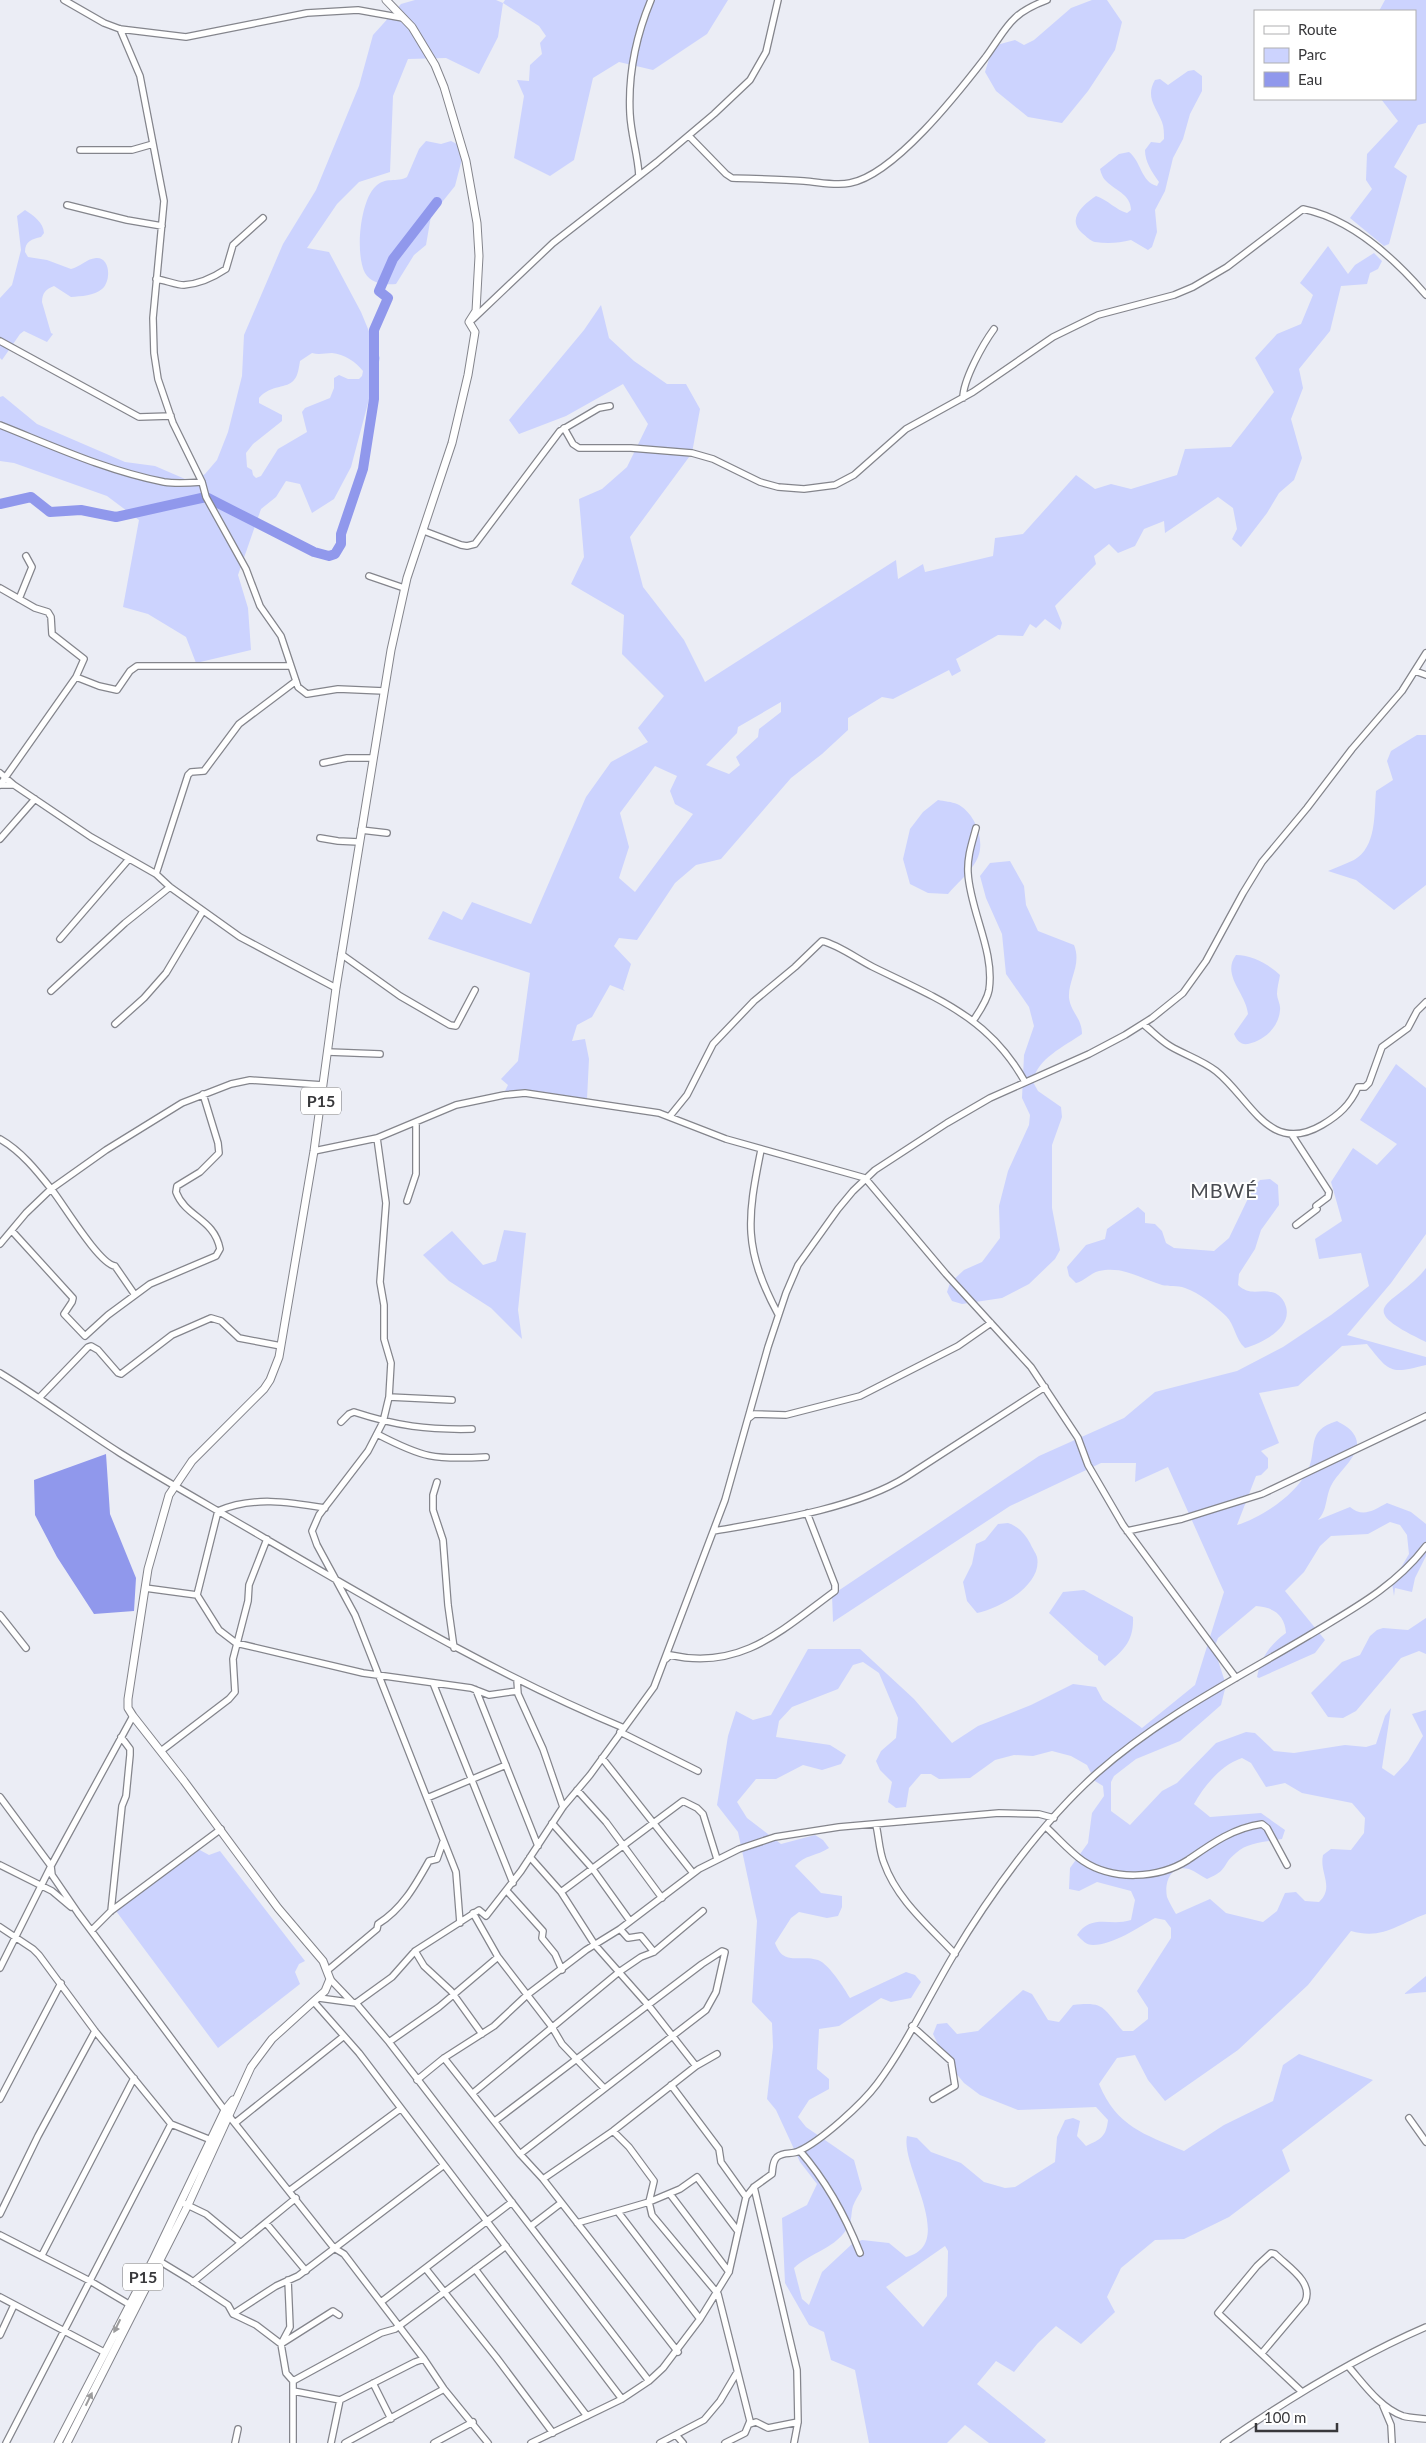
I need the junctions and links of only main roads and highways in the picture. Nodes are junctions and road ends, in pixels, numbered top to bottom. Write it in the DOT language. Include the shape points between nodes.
graph roads {
  1 [pos="386,0"];
  2 [pos="227,2113"];
  3 [pos="185,2203"];
  4 [pos="132,2306"];
  5 [pos="58,2443"];
  6 [pos="67,2443"];
  1 -- 2 [label="main road, P15" via="423,43 438,72 466,161 479,256 476,311 469,322 475,332 452,444 404,588 384,691 281,1346 275,1369 264,1389 200,1453 173,1486 152,1549 128,1699 128,1708 133,1716 328,1970 328,1986 266,2046"];
  2 -- 3 [label="main road, P15"];
  2 -- 3 [label="main road, P15" via="211,2140"];
  3 -- 4 [label="main road, P15"];
  4 -- 5 [label="main road, P15, one-way" via="104,2352"];
  6 -- 4 [label="main road, P15, one-way"];
}
